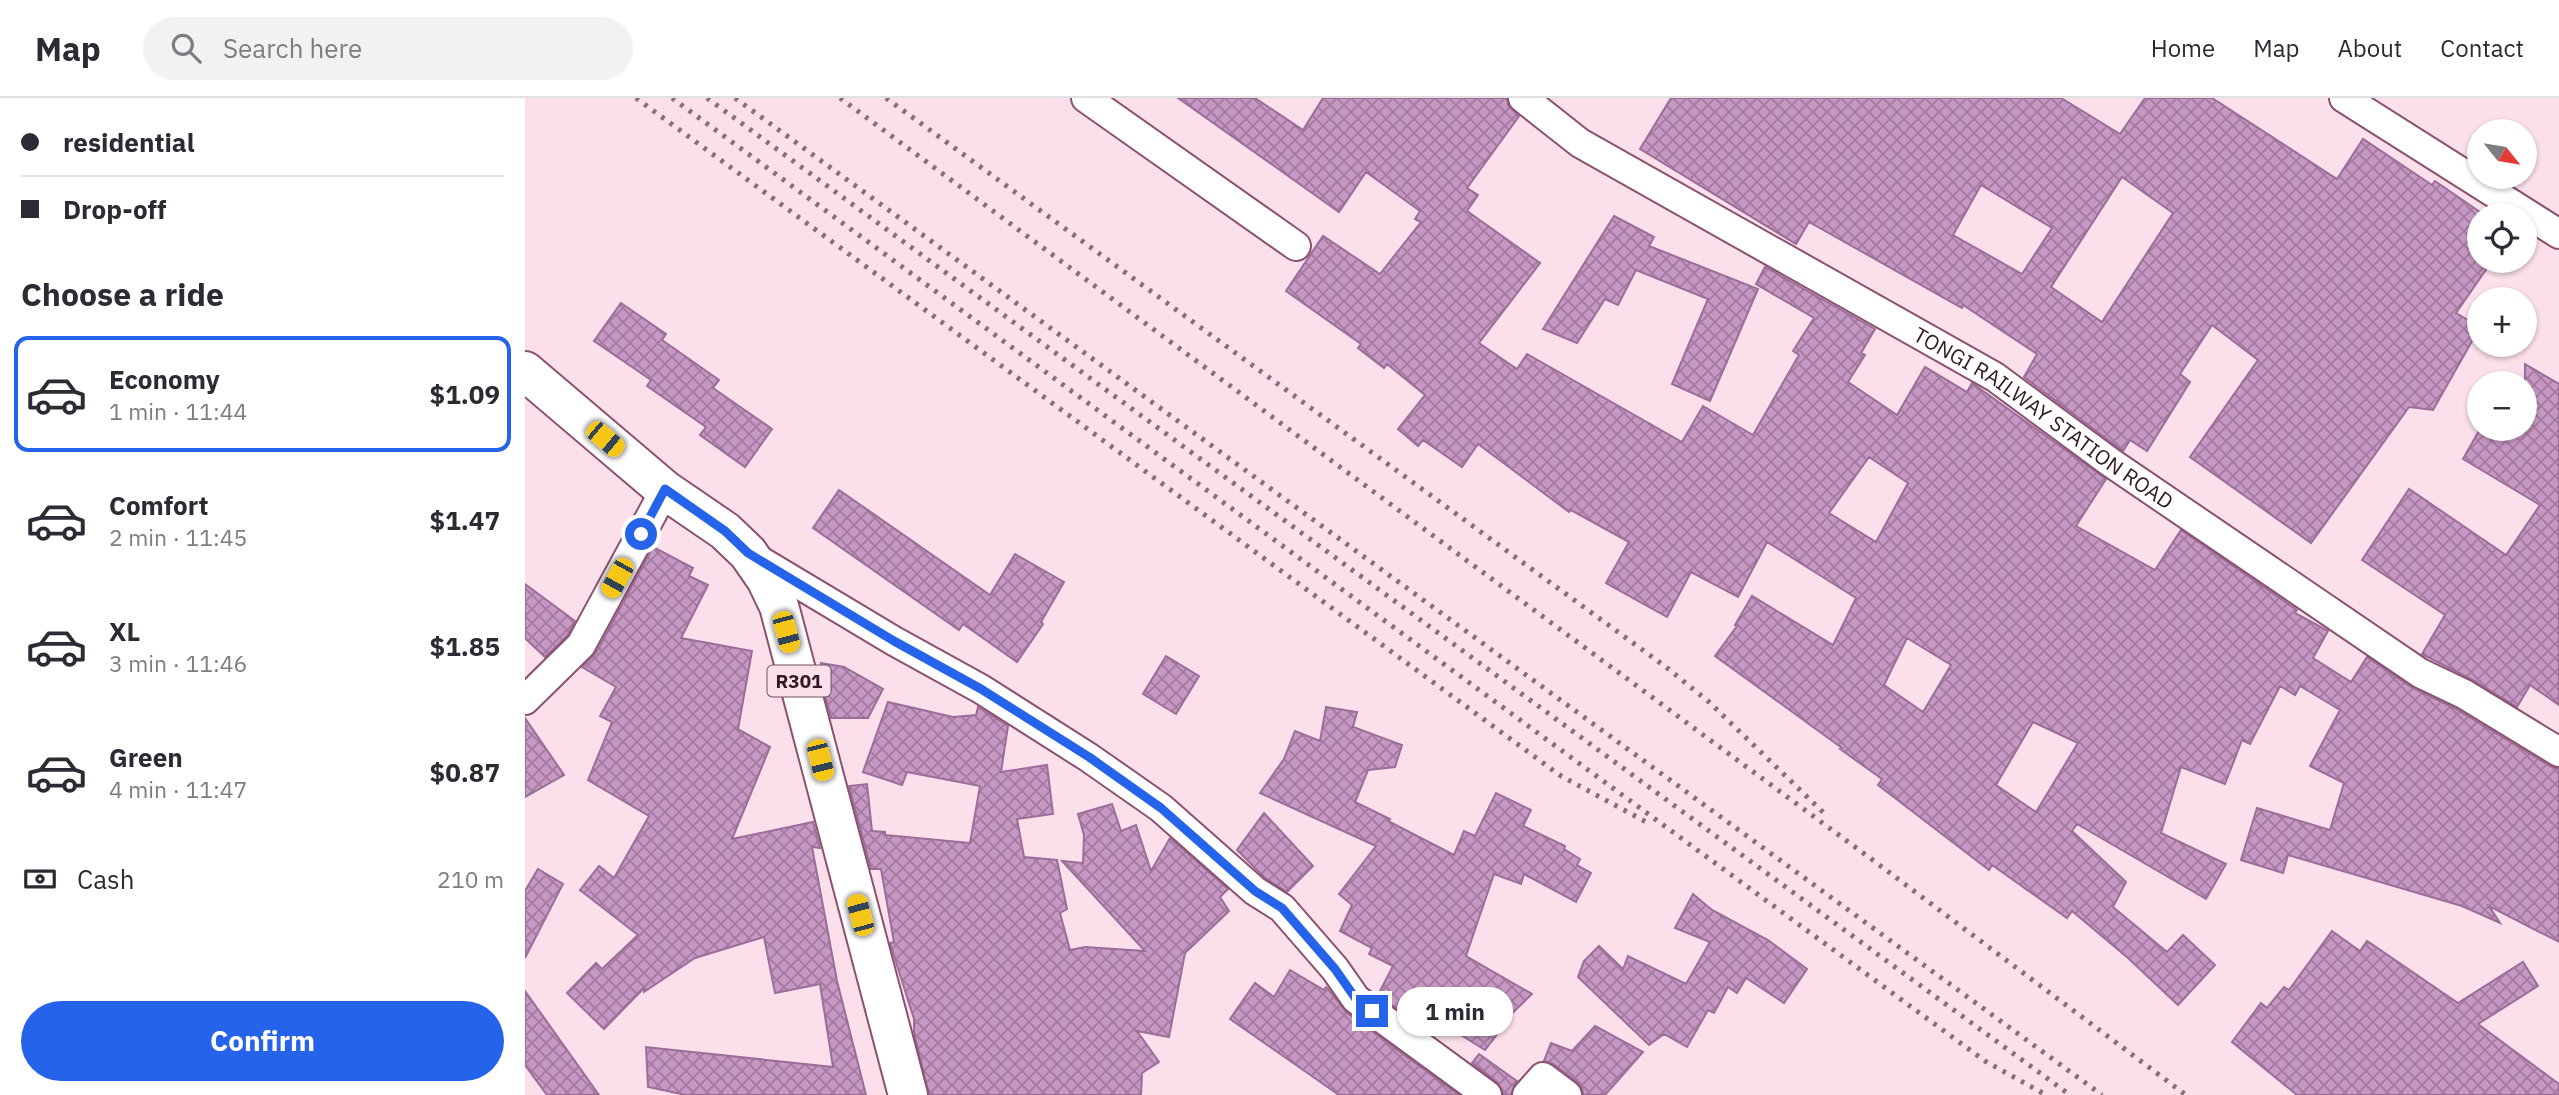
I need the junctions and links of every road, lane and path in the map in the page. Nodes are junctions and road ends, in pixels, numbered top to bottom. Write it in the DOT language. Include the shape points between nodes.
graph roads {
  1 [pos="1086,98"];
  2 [pos="1523,98"];
  3 [pos="2344,98"];
  4 [pos="2559,234"];
  5 [pos="1296,246"];
  6 [pos="525,371"];
  7 [pos="665,489"];
  8 [pos="748,553"];
  9 [pos="525,700"];
  10 [pos="2559,752"];
  11 [pos="908,1095"];
  12 [pos="1487,1095"];
  13 [pos="1527,1095"];
  14 [pos="1567,1095"];
  1 -- 5 [label="street"];
  2 -- 10 [label="street, TONGI RAILWAY STATION ROAD" via="1580,144 1995,377 2110,462 2420,673"];
  3 -- 4 [label="street"];
  6 -- 7 [label="main road, R301"];
  7 -- 8 [label="main road, R301"];
  7 -- 9 [label="street" via="581,645"];
  8 -- 11 [label="main road, R301" via="779,606"];
  8 -- 12 [label="street" via="981,689 1161,808 1255,891 1282,908 1356,999"];
  13 -- 14 [label="street" via="1543,1077"];
}
